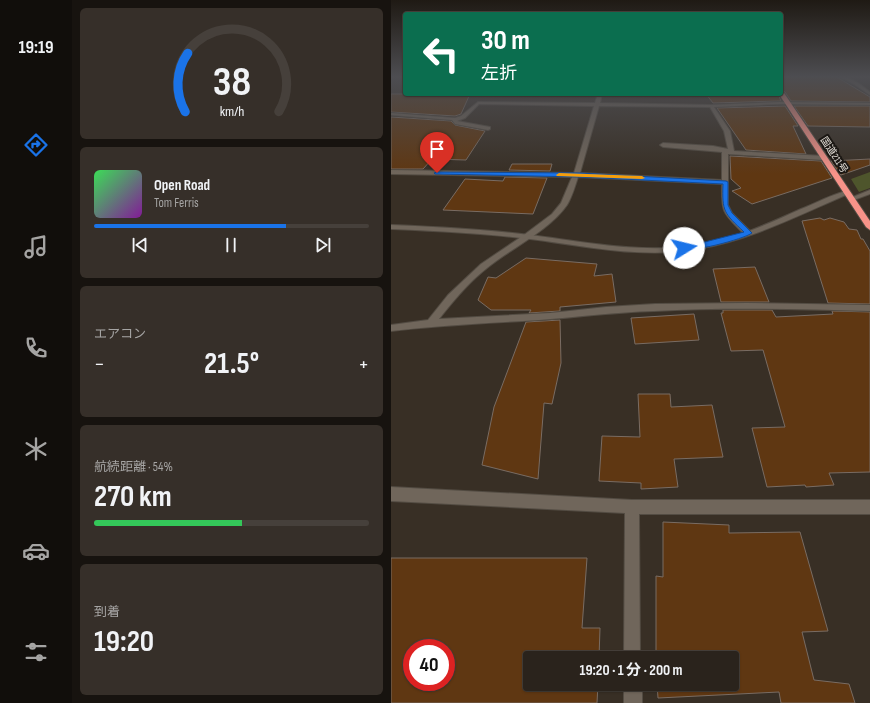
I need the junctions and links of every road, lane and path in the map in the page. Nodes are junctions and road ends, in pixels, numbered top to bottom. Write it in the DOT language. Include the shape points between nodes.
graph roads {
  1 [pos="471,109"];
  2 [pos="597,109"];
  3 [pos="713,109"];
  4 [pos="792,109"];
  5 [pos="391,114"];
  6 [pos="455,119"];
  7 [pos="488,128"];
  8 [pos="663,145"];
  9 [pos="730,151"];
  10 [pos="824,158"];
  11 [pos="391,172"];
  12 [pos="575,175"];
  13 [pos="726,182"];
  14 [pos="870,192"];
  15 [pos="849,196"];
  16 [pos="391,227"];
  17 [pos="870,227"];
  18 [pos="749,233"];
  19 [pos="527,237"];
  20 [pos="870,308"];
  21 [pos="432,322"];
  22 [pos="391,328"];
  23 [pos="391,494"];
  24 [pos="632,507"];
  25 [pos="870,507"];
  26 [pos="633,651"];
  27 [pos="633,691"];
  28 [pos="633,703"];
  1 -- 6 [label="street" via="463,117"];
  2 -- 12 [label="street"];
  3 -- 9 [label="street" via="727,131"];
  4 -- 10 [label="highway, 国道211号"];
  5 -- 6 [label="street"];
  6 -- 7 [label="street" via="457,122"];
  8 -- 9 [label="street"];
  9 -- 10 [label="street"];
  9 -- 13 [label="street" via="724,153"];
  10 -- 15 [label="highway, 国道211号"];
  11 -- 12 [label="street"];
  12 -- 13 [label="street"];
  12 -- 19 [label="street" via="564,204 554,216"];
  13 -- 18 [label="street" via="725,205 729,214"];
  14 -- 15 [label="street"];
  15 -- 17 [label="highway, 国道211号"];
  15 -- 18 [label="street"];
  16 -- 19 [label="street" via="457,229"];
  18 -- 19 [label="street" via="699,246 669,250 638,250"];
  19 -- 21 [label="street" via="484,266 451,297"];
  20 -- 21 [label="street" via="700,306"];
  21 -- 22 [label="street"];
  23 -- 24 [label="street"];
  24 -- 25 [label="street"];
  24 -- 26 [label="street"];
  27 -- 28 [label="street"];
}
